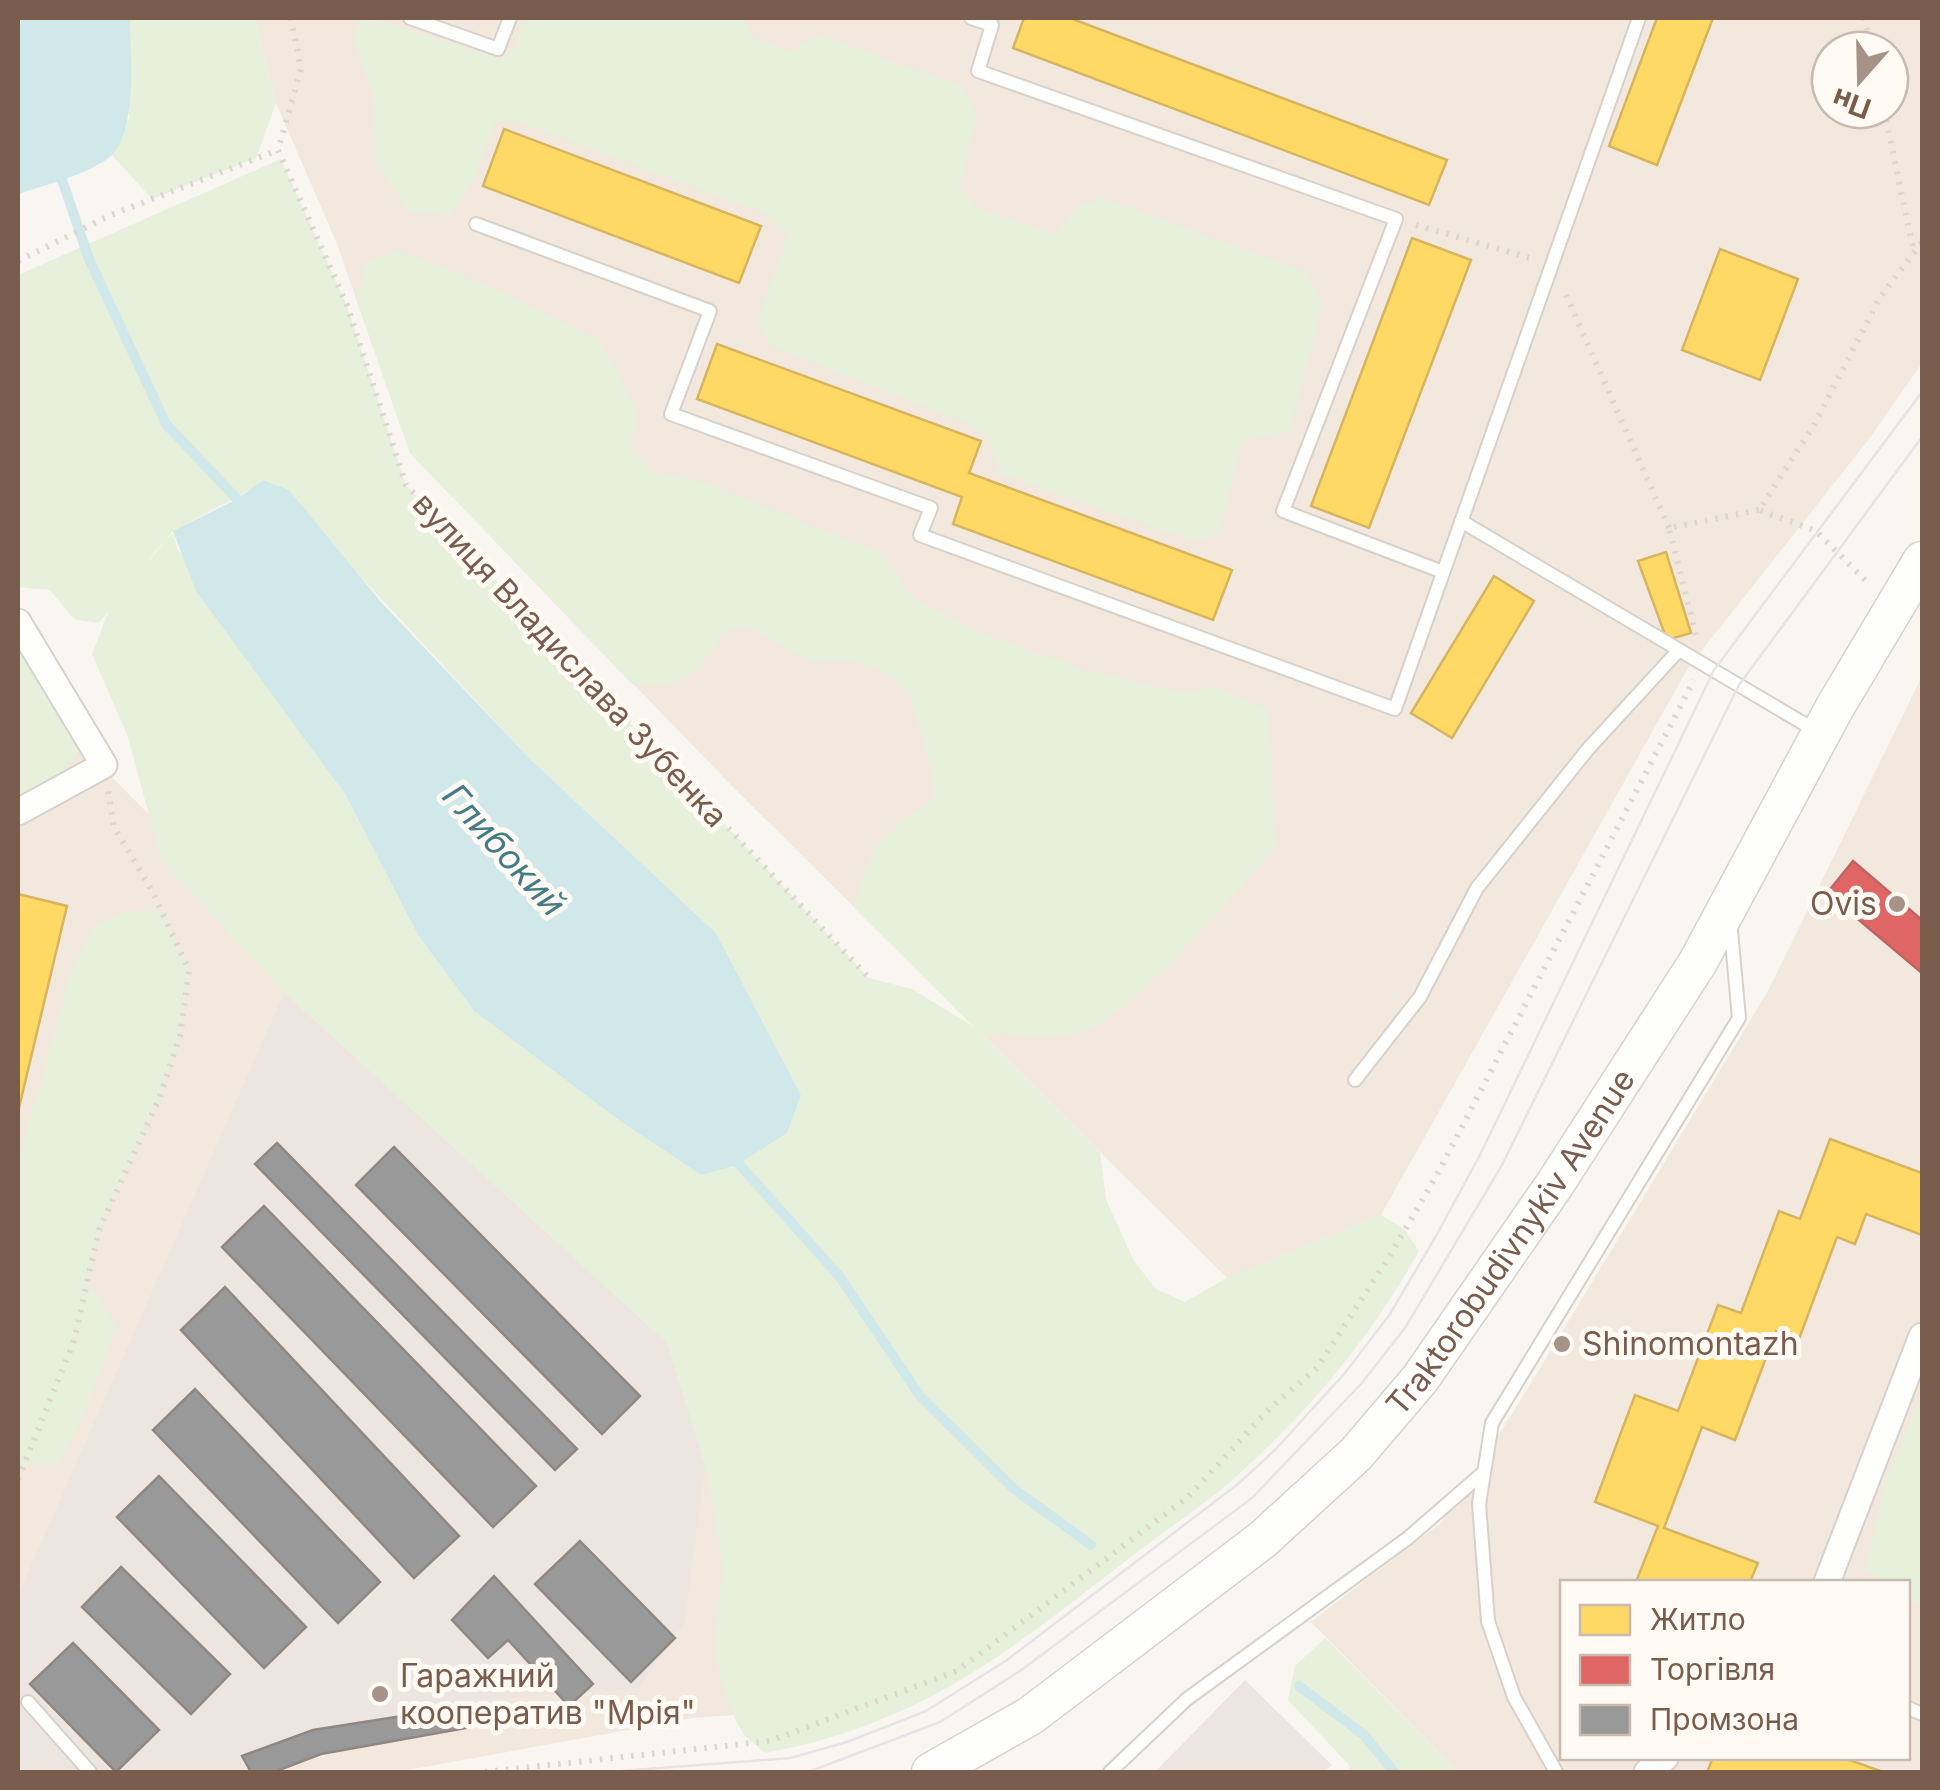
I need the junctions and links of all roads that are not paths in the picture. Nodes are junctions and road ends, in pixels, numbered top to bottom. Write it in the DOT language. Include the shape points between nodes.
graph roads {
  1 [pos="410,18"];
  2 [pos="510,18"];
  3 [pos="971,18"];
  4 [pos="1639,18"];
  5 [pos="476,224"];
  6 [pos="1462,521"];
  7 [pos="1922,561"];
  8 [pos="1443,572"];
  9 [pos="18,622"];
  10 [pos="1679,650"];
  11 [pos="1820,734"];
  12 [pos="18,812"];
  13 [pos="1728,908"];
  14 [pos="1355,1080"];
  15 [pos="1922,1336"];
  16 [pos="1484,1472"];
  17 [pos="1827,1580"];
  18 [pos="28,1702"];
  19 [pos="90,1772"];
  20 [pos="931,1772"];
  21 [pos="1110,1772"];
  22 [pos="1556,1772"];
  1 -- 2 [label="lane" via="498,49"];
  3 -- 8 [label="lane" via="992,25 978,71 1396,220 1283,511"];
  4 -- 6 [label="lane"];
  5 -- 8 [label="lane" via="710,311 671,414 931,508 920,535 1395,710"];
  6 -- 8 [label="lane"];
  6 -- 10 [label="lane"];
  7 -- 11 [label="main road, Traktorobudivnykiv Avenue"];
  9 -- 12 [label="street" via="104,765"];
  10 -- 11 [label="lane"];
  10 -- 14 [label="lane" via="1588,748 1477,888 1420,997"];
  11 -- 13 [label="main road, Traktorobudivnykiv Avenue"];
  13 -- 16 [label="lane" via="1739,1018 1492,1423"];
  13 -- 20 [label="main road, Traktorobudivnykiv Avenue" via="1646,1047 1420,1378 1356,1454 1262,1540 1117,1652 1004,1732"];
  15 -- 17 [label="street"];
  16 -- 21 [label="lane" via="1408,1538 1187,1699"];
  16 -- 22 [label="lane" via="1479,1504 1488,1621 1514,1698"];
  18 -- 19 [label="lane"];
}
